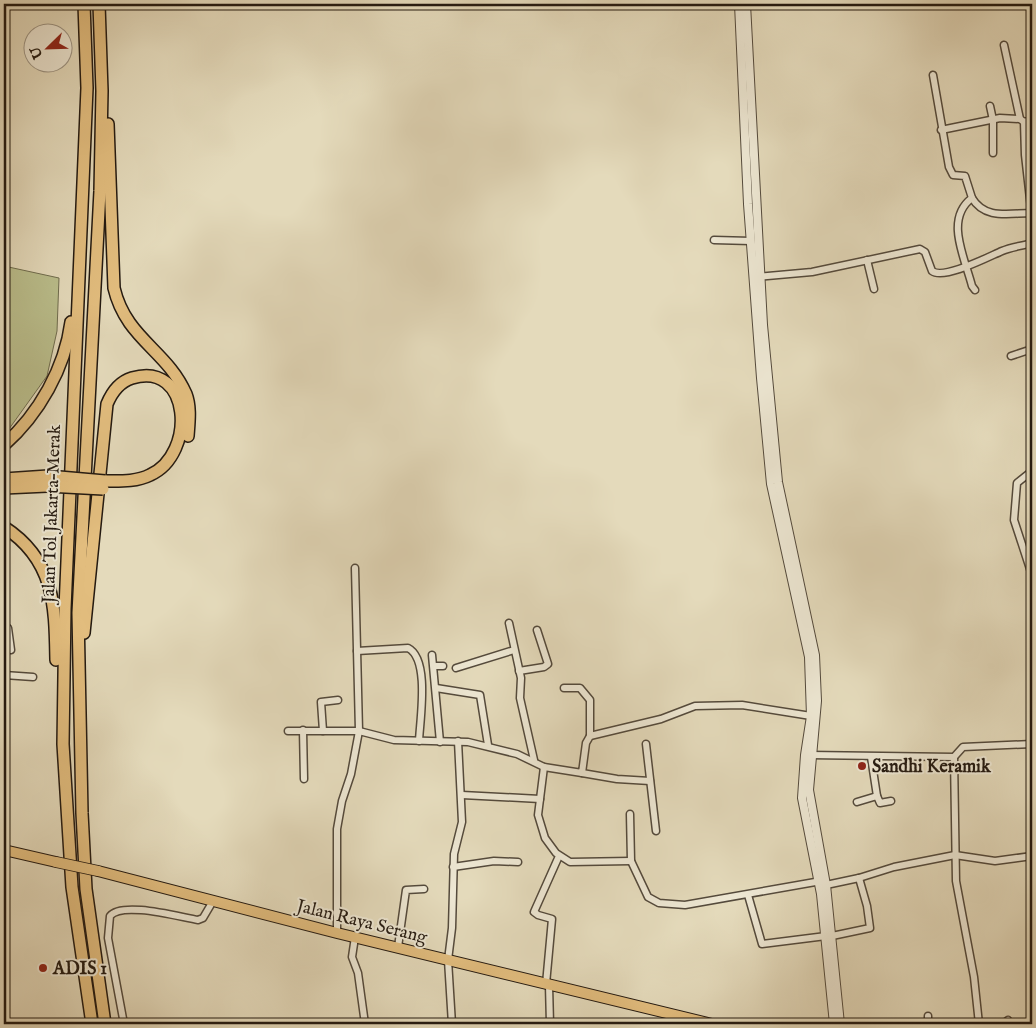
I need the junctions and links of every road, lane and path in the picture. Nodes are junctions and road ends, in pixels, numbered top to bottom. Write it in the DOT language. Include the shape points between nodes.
graph roads {
  1 [pos="84,4"];
  2 [pos="100,4"];
  3 [pos="739,4"];
  4 [pos="746,4"];
  5 [pos="1004,45"];
  6 [pos="933,75"];
  7 [pos="87,88"];
  8 [pos="102,91"];
  9 [pos="990,106"];
  10 [pos="992,120"];
  11 [pos="1022,120"];
  12 [pos="1032,120"];
  13 [pos="941,130"];
  14 [pos="993,153"];
  15 [pos="972,198"];
  16 [pos="1032,213"];
  17 [pos="1032,217"];
  18 [pos="714,240"];
  19 [pos="751,241"];
  20 [pos="1032,243"];
  21 [pos="867,260"];
  22 [pos="967,266"];
  23 [pos="757,277"];
  24 [pos="874,289"];
  25 [pos="975,290"];
  26 [pos="1032,349"];
  27 [pos="1011,356"];
  28 [pos="4,445"];
  29 [pos="1032,471"];
  30 [pos="4,479"];
  31 [pos="47,481"];
  32 [pos="104,485"];
  33 [pos="4,488"];
  34 [pos="4,528"];
  35 [pos="1031,565"];
  36 [pos="355,568"];
  37 [pos="1032,575"];
  38 [pos="509,622"];
  39 [pos="4,626"];
  40 [pos="537,630"];
  41 [pos="4,650"];
  42 [pos="514,650"];
  43 [pos="357,651"];
  44 [pos="432,655"];
  45 [pos="434,666"];
  46 [pos="443,666"];
  47 [pos="456,668"];
  48 [pos="519,671"];
  49 [pos="4,675"];
  50 [pos="33,677"];
  51 [pos="78,682"];
  52 [pos="436,688"];
  53 [pos="564,688"];
  54 [pos="338,700"];
  55 [pos="811,716"];
  56 [pos="303,730"];
  57 [pos="288,731"];
  58 [pos="323,731"];
  59 [pos="359,731"];
  60 [pos="590,736"];
  61 [pos="419,741"];
  62 [pos="458,741"];
  63 [pos="440,742"];
  64 [pos="63,744"];
  65 [pos="646,744"];
  66 [pos="1032,744"];
  67 [pos="488,745"];
  68 [pos="808,755"];
  69 [pos="871,757"];
  70 [pos="954,757"];
  71 [pos="534,760"];
  72 [pos="544,767"];
  73 [pos="582,773"];
  74 [pos="304,779"];
  75 [pos="650,781"];
  76 [pos="462,795"];
  77 [pos="877,796"];
  78 [pos="540,799"];
  79 [pos="892,801"];
  80 [pos="857,802"];
  81 [pos="630,814"];
  82 [pos="656,831"];
  83 [pos="4,850"];
  84 [pos="955,855"];
  85 [pos="559,856"];
  86 [pos="1032,856"];
  87 [pos="632,861"];
  88 [pos="518,862"];
  89 [pos="453,867"];
  90 [pos="860,878"];
  91 [pos="823,882"];
  92 [pos="424,889"];
  93 [pos="748,895"];
  94 [pos="213,901"];
  95 [pos="337,933"];
  96 [pos="829,936"];
  97 [pos="355,937"];
  98 [pos="398,947"];
  99 [pos="448,960"];
  100 [pos="547,984"];
  101 [pos="928,1016"];
  102 [pos="92,1024"];
  103 [pos="105,1024"];
  104 [pos="124,1024"];
  105 [pos="365,1024"];
  106 [pos="440,1024"];
  107 [pos="452,1024"];
  108 [pos="550,1024"];
  109 [pos="712,1024"];
  110 [pos="834,1024"];
  111 [pos="840,1024"];
  112 [pos="928,1024"];
  113 [pos="978,1024"];
  1 -- 7 [label="highway, Jalan Tol Jakarta–Merak"];
  2 -- 8 [label="highway, Jalan Tol Jakarta–Merak"];
  3 -- 19 [label="street"];
  4 -- 23 [label="street"];
  5 -- 11 [label="street"];
  6 -- 13 [label="street"];
  7 -- 28 [label="highway" via="69,335 63,358 34,412"];
  7 -- 64 [label="highway, Jalan Tol Jakarta–Merak" via="65,609"];
  8 -- 32 [label="highway" via="108,113 114,288 118,306 135,332 173,372 187,396 190,415 187,440 176,462 165,473 127,488"];
  8 -- 51 [label="highway, Jalan Tol Jakarta–Merak" via="100,191 78,613"];
  9 -- 10 [label="street"];
  10 -- 11 [label="street"];
  10 -- 13 [label="street"];
  10 -- 14 [label="street"];
  11 -- 12 [label="street"];
  11 -- 16 [label="street"];
  13 -- 15 [label="street" via="952,173 965,176"];
  15 -- 16 [label="street" via="986,212"];
  15 -- 22 [label="street" via="961,209 957,226"];
  16 -- 17 [label="street"];
  18 -- 19 [label="street"];
  19 -- 23 [label="street"];
  20 -- 22 [label="street"];
  21 -- 22 [label="street" via="920,249 925,252 934,273"];
  21 -- 23 [label="street" via="812,272"];
  21 -- 24 [label="street"];
  22 -- 25 [label="street"];
  23 -- 55 [label="street" via="771,484 808,645"];
  23 -- 68 [label="street" via="778,482 815,654 817,702"];
  26 -- 27 [label="street"];
  29 -- 35 [label="street" via="1017,483 1013,516"];
  30 -- 31 [label="highway"];
  31 -- 32 [label="highway, bridge"];
  31 -- 33 [label="highway"];
  32 -- 51 [label="highway" via="150,476 172,458 181,436 178,397 170,385 157,377 141,375 127,379 115,389 107,404"];
  34 -- 64 [label="highway" via="31,553 51,588"];
  35 -- 37 [label="street"];
  36 -- 43 [label="street"];
  38 -- 42 [label="street"];
  39 -- 41 [label="street" via="8,628 10,650"];
  40 -- 48 [label="street" via="548,664"];
  42 -- 47 [label="street"];
  42 -- 48 [label="street"];
  43 -- 59 [label="street"];
  43 -- 61 [label="street" via="408,648 417,654 422,673"];
  44 -- 45 [label="street"];
  45 -- 46 [label="street"];
  45 -- 52 [label="street"];
  48 -- 71 [label="street" via="522,678 520,698"];
  49 -- 50 [label="street"];
  51 -- 103 [label="highway, Jalan Tol Jakarta–Merak" via="86,889"];
  52 -- 63 [label="street"];
  52 -- 67 [label="street" via="480,695"];
  53 -- 60 [label="street" via="580,688 590,700"];
  54 -- 58 [label="street" via="321,702"];
  55 -- 60 [label="street" via="742,705 695,706 661,719"];
  55 -- 68 [label="street"];
  56 -- 57 [label="street"];
  56 -- 58 [label="street"];
  56 -- 74 [label="street"];
  58 -- 59 [label="street"];
  59 -- 61 [label="street" via="394,740"];
  59 -- 95 [label="street" via="337,829"];
  60 -- 73 [label="street"];
  61 -- 63 [label="street"];
  62 -- 63 [label="street"];
  62 -- 67 [label="street"];
  62 -- 76 [label="street"];
  64 -- 102 [label="highway, Jalan Tol Jakarta–Merak" via="72,887"];
  65 -- 75 [label="street"];
  66 -- 70 [label="street" via="963,747"];
  67 -- 71 [label="street"];
  68 -- 69 [label="street"];
  68 -- 91 [label="street" via="808,811"];
  69 -- 70 [label="street"];
  69 -- 77 [label="street"];
  70 -- 84 [label="street"];
  71 -- 72 [label="street"];
  72 -- 73 [label="street"];
  72 -- 78 [label="street"];
  73 -- 75 [label="street"];
  75 -- 82 [label="street"];
  76 -- 78 [label="street"];
  76 -- 89 [label="street" via="462,822"];
  77 -- 79 [label="street" via="880,803"];
  77 -- 80 [label="street"];
  78 -- 85 [label="street" via="538,814 541,826 545,838"];
  81 -- 87 [label="street"];
  83 -- 94 [label="highway, Jalan Raya Serang, bridge"];
  84 -- 86 [label="street" via="995,860"];
  84 -- 90 [label="street" via="894,867"];
  84 -- 113 [label="street" via="956,881 974,977"];
  85 -- 87 [label="street" via="570,862"];
  85 -- 100 [label="street" via="534,912 552,919"];
  87 -- 93 [label="street" via="648,897 659,903 685,906"];
  88 -- 89 [label="street" via="494,861"];
  89 -- 99 [label="street"];
  90 -- 91 [label="street"];
  90 -- 96 [label="street" via="870,928"];
  91 -- 93 [label="street"];
  91 -- 96 [label="street"];
  92 -- 98 [label="street" via="406,890"];
  93 -- 96 [label="street" via="762,944"];
  94 -- 95 [label="highway, Jalan Raya Serang"];
  94 -- 104 [label="street" via="203,918 198,920 120,909 110,916 108,938"];
  95 -- 97 [label="highway, Jalan Raya Serang"];
  96 -- 110 [label="street"];
  96 -- 111 [label="street"];
  97 -- 98 [label="highway, Jalan Raya Serang"];
  97 -- 105 [label="street" via="352,957 358,972"];
  98 -- 99 [label="highway, Jalan Raya Serang"];
  99 -- 100 [label="highway, Jalan Raya Serang"];
  99 -- 107 [label="street"];
  100 -- 108 [label="street"];
  100 -- 109 [label="highway, Jalan Raya Serang"];
  101 -- 112 [label="street"];
  106 -- 107 [label="street"];
}
